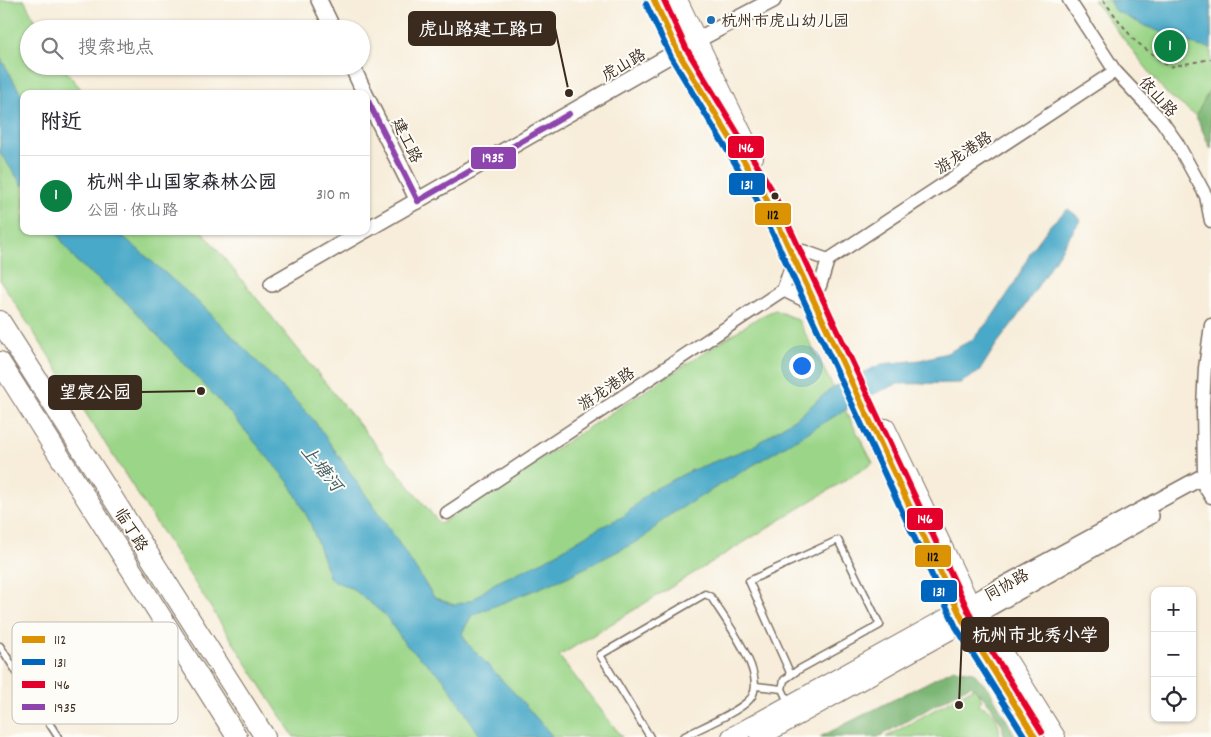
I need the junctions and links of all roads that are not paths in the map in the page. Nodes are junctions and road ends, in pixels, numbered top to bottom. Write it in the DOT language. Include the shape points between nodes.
graph roads {
  1 [pos="319,0"];
  2 [pos="654,0"];
  3 [pos="678,0"];
  4 [pos="773,0"];
  5 [pos="1069,0"];
  6 [pos="329,20"];
  7 [pos="697,40"];
  8 [pos="678,52"];
  9 [pos="1115,71"];
  10 [pos="356,75"];
  11 [pos="364,90"];
  12 [pos="370,103"];
  13 [pos="418,201"];
  14 [pos="1211,221"];
  15 [pos="370,228"];
  16 [pos="358,235"];
  17 [pos="799,254"];
  18 [pos="828,260"];
  19 [pos="272,284"];
  20 [pos="820,286"];
  21 [pos="783,290"];
  22 [pos="816,306"];
  23 [pos="0,321"];
  24 [pos="1211,325"];
  25 [pos="0,362"];
  26 [pos="854,373"];
  27 [pos="1206,487"];
  28 [pos="447,513"];
  29 [pos="968,613"];
  30 [pos="164,622"];
  31 [pos="178,644"];
  32 [pos="0,646"];
  33 [pos="12,665"];
  34 [pos="791,675"];
  35 [pos="756,686"];
  36 [pos="782,689"];
  37 [pos="789,705"];
  38 [pos="50,724"];
  39 [pos="58,737"];
  40 [pos="237,737"];
  41 [pos="265,737"];
  42 [pos="650,737"];
  43 [pos="683,737"];
  44 [pos="731,737"];
  45 [pos="760,737"];
  46 [pos="1035,737"];
  47 [pos="1056,737"];
  1 -- 6 [label="street"];
  2 -- 8 [label="main road"];
  3 -- 7 [label="main road"];
  4 -- 7 [label="street, 虎山路"];
  5 -- 9 [label="street, 依山路"];
  7 -- 8 [label="street, 虎山路"];
  7 -- 17 [label="main road" via="758,166 779,201"];
  8 -- 13 [label="street, 虎山路"];
  8 -- 17 [label="main road"];
  9 -- 14 [label="street, 依山路" via="1161,120 1177,143 1206,196"];
  9 -- 18 [label="street, 游龙港路"];
  10 -- 11 [label="street, 建工路"];
  12 -- 13 [label="street, 建工路"];
  13 -- 15 [label="street"];
  16 -- 19 [label="street"];
  17 -- 18 [label="street"];
  17 -- 20 [label="main road"];
  17 -- 21 [label="street"];
  17 -- 22 [label="main road"];
  18 -- 20 [label="street"];
  20 -- 26 [label="main road"];
  21 -- 22 [label="street"];
  21 -- 28 [label="street, 游龙港路"];
  22 -- 26 [label="main road"];
  23 -- 41 [label="main road, 临丁路"];
  24 -- 27 [label="street" via="1204,378"];
  25 -- 30 [label="main road, 临丁路"];
  26 -- 29 [label="main road"];
  27 -- 29 [label="street, 同协路"];
  29 -- 37 [label="main road, 同协路"];
  29 -- 45 [label="main road, 同协路"];
  29 -- 46 [label="main road"];
  29 -- 47 [label="main road"];
  31 -- 40 [label="main road, 临丁路"];
  32 -- 33 [label="lane"];
  34 -- 34 [label="lane" via="749,581 838,540 880,626"];
  34 -- 36 [label="lane" via="784,680"];
  35 -- 36 [label="lane"];
  35 -- 42 [label="lane" via="754,671 743,648 705,594 600,655"];
  35 -- 43 [label="lane" via="752,698 742,706"];
  36 -- 37 [label="lane"];
  37 -- 44 [label="main road, 同协路"];
  38 -- 39 [label="lane"];
}
